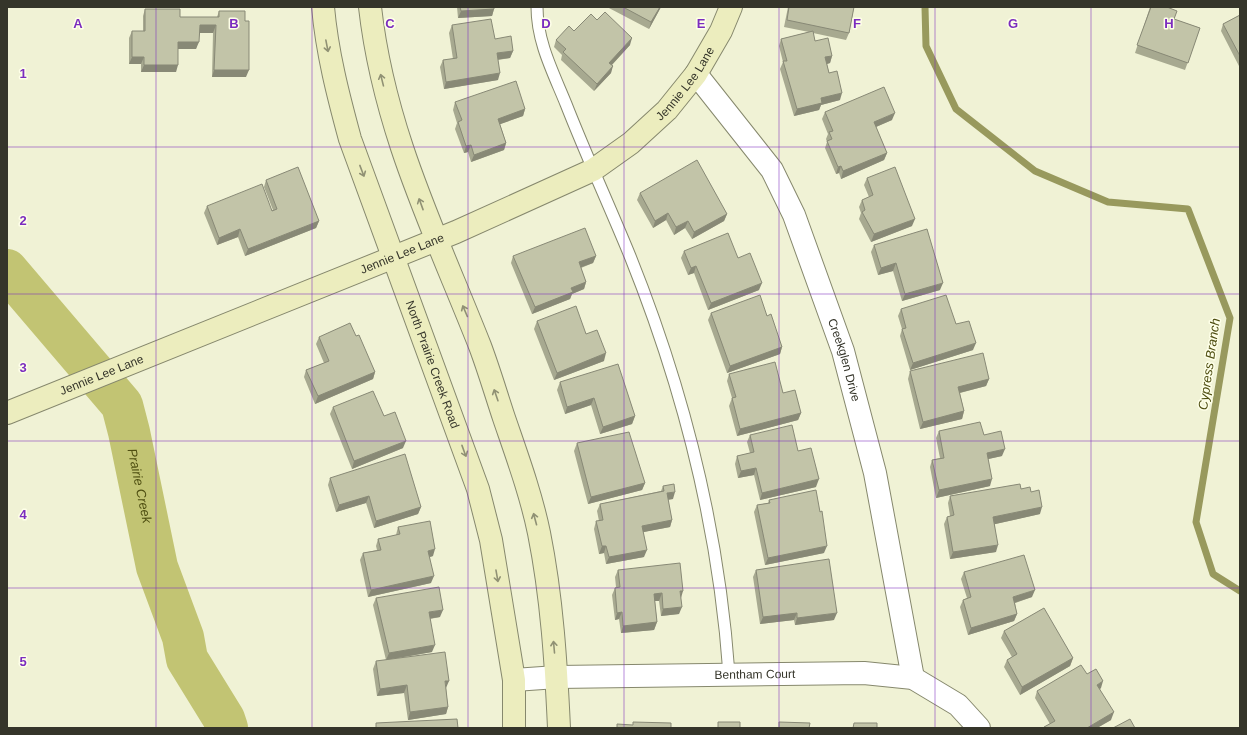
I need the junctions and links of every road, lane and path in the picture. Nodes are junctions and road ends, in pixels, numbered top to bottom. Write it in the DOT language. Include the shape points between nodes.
graph roads {
  1 [pos="323,7"];
  2 [pos="370,7"];
  3 [pos="537,7"];
  4 [pos="731,7"];
  5 [pos="696,74"];
  6 [pos="593,170"];
  7 [pos="435,240"];
  8 [pos="393,256"];
  9 [pos="7,412"];
  10 [pos="729,674"];
  11 [pos="557,677"];
  12 [pos="913,678"];
  13 [pos="514,680"];
  14 [pos="514,728"];
  15 [pos="559,728"];
  16 [pos="978,728"];
  1 -- 8 [label="main road, North Prairie Creek Road, one-way" via="325,35 350,139"];
  7 -- 2 [label="main road, one-way" via="390,115"];
  3 -- 6 [label="lane" via="542,46"];
  4 -- 5 [label="main road, Jennie Lee Lane" via="721,31"];
  5 -- 6 [label="main road, Jennie Lee Lane" via="662,115 631,143"];
  5 -- 12 [label="street, Creekglen Drive" via="772,170 794,215 843,351 875,473"];
  6 -- 7 [label="main road, Jennie Lee Lane"];
  6 -- 10 [label="lane" via="630,256 673,375 708,510 726,625"];
  7 -- 8 [label="main road, Jennie Lee Lane"];
  11 -- 7 [label="main road, one-way" via="550,600 538,532 522,469 480,347"];
  8 -- 9 [label="main road, Jennie Lee Lane"];
  8 -- 13 [label="main road, North Prairie Creek Road, one-way" via="478,489 491,540"];
  10 -- 11 [label="street, Bentham Court"];
  10 -- 12 [label="street, Bentham Court" via="864,673"];
  11 -- 13 [label="street, Bentham Court"];
  11 -- 15 [label="main road"];
  12 -- 16 [label="street, Bentham Court" via="958,705"];
  13 -- 14 [label="main road, North Prairie Creek Road"];
}
